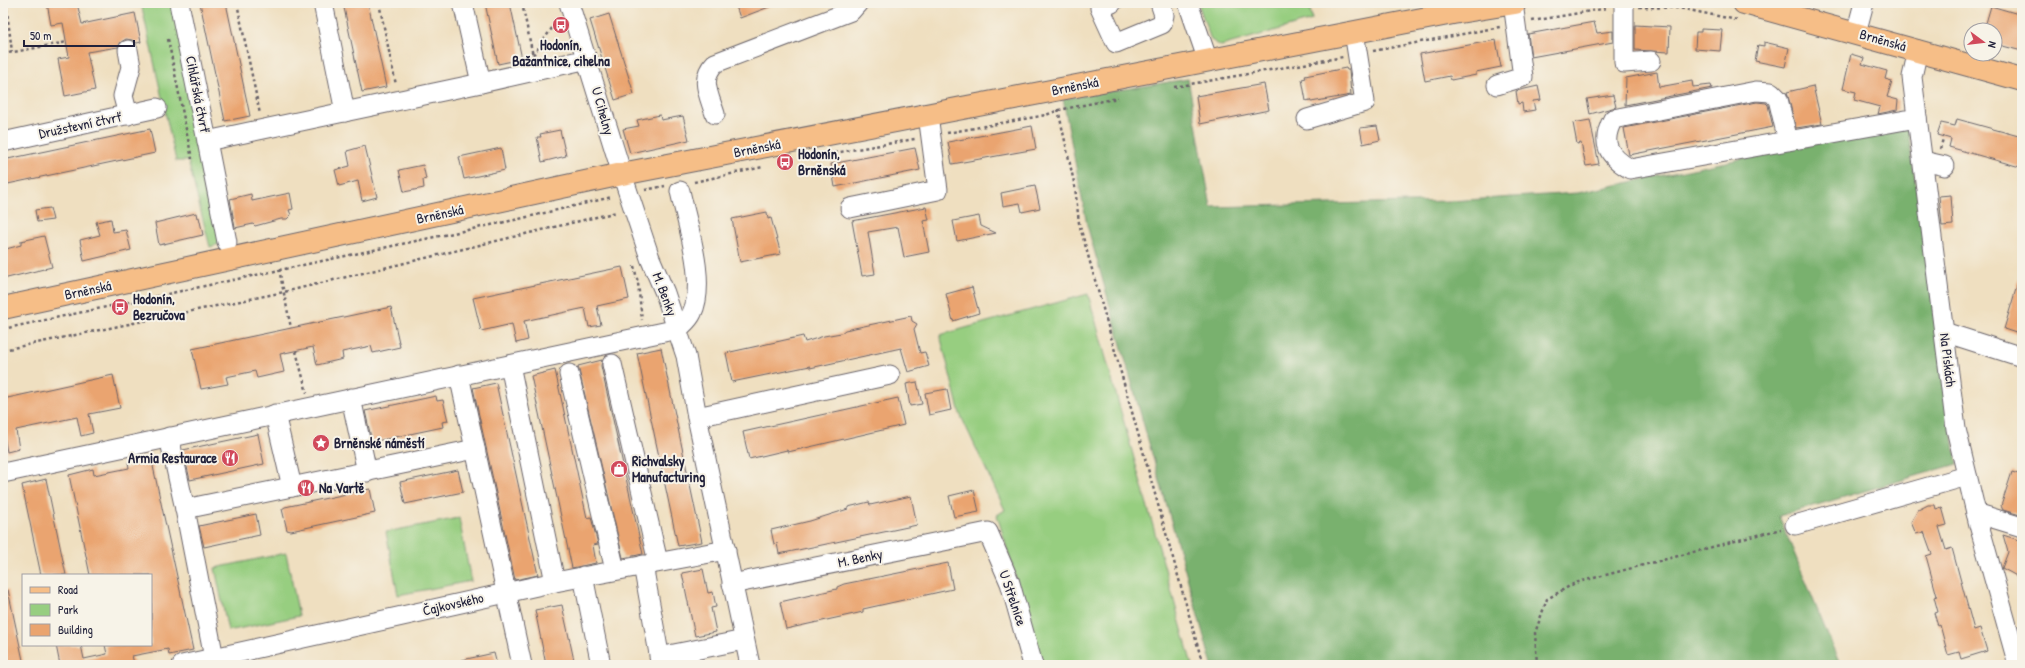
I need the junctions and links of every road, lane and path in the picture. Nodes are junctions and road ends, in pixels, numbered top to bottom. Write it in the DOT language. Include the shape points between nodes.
graph roads {
  1 [pos="6,3"];
  2 [pos="84,3"];
  3 [pos="179,3"];
  4 [pos="237,3"];
  5 [pos="323,3"];
  6 [pos="379,3"];
  7 [pos="463,3"];
  8 [pos="522,3"];
  9 [pos="858,3"];
  10 [pos="1112,3"];
  11 [pos="1160,3"];
  12 [pos="1188,3"];
  13 [pos="1514,3"];
  14 [pos="1864,3"];
  15 [pos="78,4"];
  16 [pos="1623,5"];
  17 [pos="1451,8"];
  18 [pos="565,10"];
  19 [pos="1741,12"];
  20 [pos="1515,25"];
  21 [pos="1354,32"];
  22 [pos="1856,33"];
  23 [pos="66,42"];
  24 [pos="128,50"];
  25 [pos="1918,50"];
  26 [pos="12,52"];
  27 [pos="3,54"];
  28 [pos="1357,54"];
  29 [pos="533,55"];
  30 [pos="588,59"];
  31 [pos="534,61"];
  32 [pos="1208,61"];
  33 [pos="1651,61"];
  34 [pos="2022,80"];
  35 [pos="481,83"];
  36 [pos="1497,85"];
  37 [pos="1173,87"];
  38 [pos="397,91"];
  39 [pos="1120,98"];
  40 [pos="1057,100"];
  41 [pos="157,108"];
  42 [pos="345,112"];
  43 [pos="715,114"];
  44 [pos="128,115"];
  45 [pos="928,115"];
  46 [pos="261,116"];
  47 [pos="1307,118"];
  48 [pos="1917,118"];
  49 [pos="931,136"];
  50 [pos="207,140"];
  51 [pos="1788,141"];
  52 [pos="3,142"];
  53 [pos="811,157"];
  54 [pos="1923,161"];
  55 [pos="770,165"];
  56 [pos="1946,166"];
  57 [pos="622,174"];
  58 [pos="680,186"];
  59 [pos="660,187"];
  60 [pos="614,196"];
  61 [pos="599,200"];
  62 [pos="616,202"];
  63 [pos="617,207"];
  64 [pos="850,208"];
  65 [pos="227,242"];
  66 [pos="632,261"];
  67 [pos="279,269"];
  68 [pos="284,292"];
  69 [pos="3,308"];
  70 [pos="642,321"];
  71 [pos="291,328"];
  72 [pos="3,329"];
  73 [pos="678,329"];
  74 [pos="1944,332"];
  75 [pos="3,350"];
  76 [pos="296,351"];
  77 [pos="2022,357"];
  78 [pos="612,364"];
  79 [pos="510,365"];
  80 [pos="569,374"];
  81 [pos="459,375"];
  82 [pos="890,375"];
  83 [pos="351,398"];
  84 [pos="310,406"];
  85 [pos="275,414"];
  86 [pos="697,417"];
  87 [pos="169,437"];
  88 [pos="475,450"];
  89 [pos="367,472"];
  90 [pos="3,473"];
  91 [pos="1967,476"];
  92 [pos="292,487"];
  93 [pos="185,509"];
  94 [pos="1976,513"];
  95 [pos="1795,525"];
  96 [pos="2022,527"];
  97 [pos="988,532"];
  98 [pos="726,550"];
  99 [pos="651,564"];
  100 [pos="615,570"];
  101 [pos="584,576"];
  102 [pos="555,582"];
  103 [pos="732,584"];
  104 [pos="506,592"];
  105 [pos="744,640"];
  106 [pos="214,658"];
  107 [pos="660,661"];
  108 [pos="182,665"];
  109 [pos="522,665"];
  110 [pos="601,665"];
  111 [pos="750,665"];
  112 [pos="1033,665"];
  113 [pos="1203,665"];
  114 [pos="1537,665"];
  115 [pos="2018,665"];
  1 -- 26 [label="path"];
  2 -- 15 [label="path"];
  3 -- 50 [label="street, Cihlářská čtvrť"];
  4 -- 46 [label="path"];
  5 -- 42 [label="street"];
  6 -- 38 [label="path"];
  7 -- 35 [label="street"];
  8 -- 29 [label="path"];
  9 -- 43 [label="street" via="851,11 715,63 707,71 706,85"];
  10 -- 11 [label="street" via="1100,8 1116,44 1162,24 1164,15"];
  12 -- 32 [label="street"];
  13 -- 17 [label="main road, Brněnská"];
  13 -- 20 [label="street"];
  14 -- 22 [label="street"];
  16 -- 19 [label="path"];
  16 -- 20 [label="path"];
  16 -- 33 [label="street" via="1624,63"];
  17 -- 21 [label="main road, Brněnská"];
  18 -- 29 [label="path"];
  18 -- 30 [label="street, U Cihelny"];
  19 -- 22 [label="main road, Brněnská"];
  20 -- 28 [label="path"];
  20 -- 36 [label="street" via="1523,77"];
  21 -- 28 [label="street"];
  21 -- 32 [label="main road, Brněnská"];
  22 -- 25 [label="main road, Brněnská"];
  23 -- 26 [label="path"];
  24 -- 44 [label="street" via="131,67 123,96"];
  25 -- 34 [label="main road, Brněnská"];
  25 -- 48 [label="street, Na Pískách" via="1912,77"];
  26 -- 27 [label="path"];
  28 -- 37 [label="path"];
  28 -- 47 [label="street" via="1365,102"];
  29 -- 31 [label="path"];
  30 -- 35 [label="street, Cihlářská čtvrť"];
  30 -- 57 [label="street, U Cihelny"];
  32 -- 40 [label="main road, Brněnská"];
  35 -- 42 [label="street, Cihlářská čtvrť"];
  39 -- 40 [label="path"];
  40 -- 45 [label="main road, Brněnská"];
  40 -- 49 [label="path" via="1046,115"];
  40 -- 113 [label="path" via="1075,186 1079,223"];
  41 -- 44 [label="street, Družstevní čtvrť"];
  42 -- 50 [label="street, Cihlářská čtvrť"];
  44 -- 52 [label="street, Družstevní čtvrť"];
  45 -- 49 [label="street"];
  45 -- 57 [label="main road, Brněnská"];
  48 -- 51 [label="street"];
  48 -- 54 [label="street, Na Pískách"];
  49 -- 53 [label="path"];
  49 -- 64 [label="street" via="938,190"];
  50 -- 65 [label="street"];
  51 -- 51 [label="street" via="1630,169 1616,160 1607,145 1607,131 1613,119 1756,91 1771,92 1778,99"];
  54 -- 56 [label="street"];
  54 -- 74 [label="street, Na Pískách"];
  55 -- 58 [label="path"];
  57 -- 69 [label="main road, Brněnská"];
  57 -- 73 [label="street, M. Benky" via="650,258"];
  58 -- 59 [label="path"];
  58 -- 73 [label="street" via="698,278 692,312"];
  60 -- 62 [label="path"];
  61 -- 67 [label="path"];
  63 -- 68 [label="path" via="619,212"];
  66 -- 70 [label="path" via="638,282"];
  67 -- 68 [label="path"];
  67 -- 72 [label="path"];
  68 -- 71 [label="path"];
  68 -- 75 [label="path"];
  73 -- 79 [label="street"];
  73 -- 86 [label="street, M. Benky" via="686,356"];
  74 -- 77 [label="street"];
  74 -- 91 [label="street, Na Pískách" via="1956,429"];
  76 -- 84 [label="path"];
  78 -- 99 [label="street"];
  79 -- 81 [label="street"];
  79 -- 102 [label="street"];
  80 -- 100 [label="street"];
  81 -- 83 [label="street"];
  81 -- 88 [label="street"];
  82 -- 86 [label="street"];
  83 -- 84 [label="street"];
  83 -- 89 [label="street"];
  84 -- 85 [label="street"];
  85 -- 87 [label="street"];
  85 -- 92 [label="street"];
  86 -- 98 [label="street, M. Benky"];
  87 -- 90 [label="street"];
  87 -- 93 [label="street"];
  88 -- 89 [label="street"];
  88 -- 104 [label="street"];
  89 -- 92 [label="street"];
  91 -- 94 [label="street, Na Pískách"];
  91 -- 95 [label="street"];
  92 -- 93 [label="street"];
  93 -- 106 [label="street"];
  94 -- 96 [label="street"];
  94 -- 115 [label="street, Na Pískách"];
  95 -- 114 [label="path" via="1575,583 1547,599 1535,633"];
  97 -- 103 [label="street, M. Benky"];
  97 -- 112 [label="street, U Střelnice" via="1010,583"];
  98 -- 99 [label="street, Čajkovského"];
  98 -- 103 [label="street, M. Benky"];
  99 -- 100 [label="street, Čajkovského"];
  99 -- 107 [label="street"];
  100 -- 101 [label="street, Čajkovského"];
  101 -- 102 [label="street, Čajkovského"];
  101 -- 110 [label="street"];
  102 -- 104 [label="street, Čajkovského"];
  103 -- 105 [label="street, M. Benky"];
  104 -- 106 [label="street, Čajkovského"];
  104 -- 109 [label="street"];
  105 -- 107 [label="street"];
  105 -- 111 [label="street, M. Benky"];
  106 -- 108 [label="street, Čajkovského"];
}
